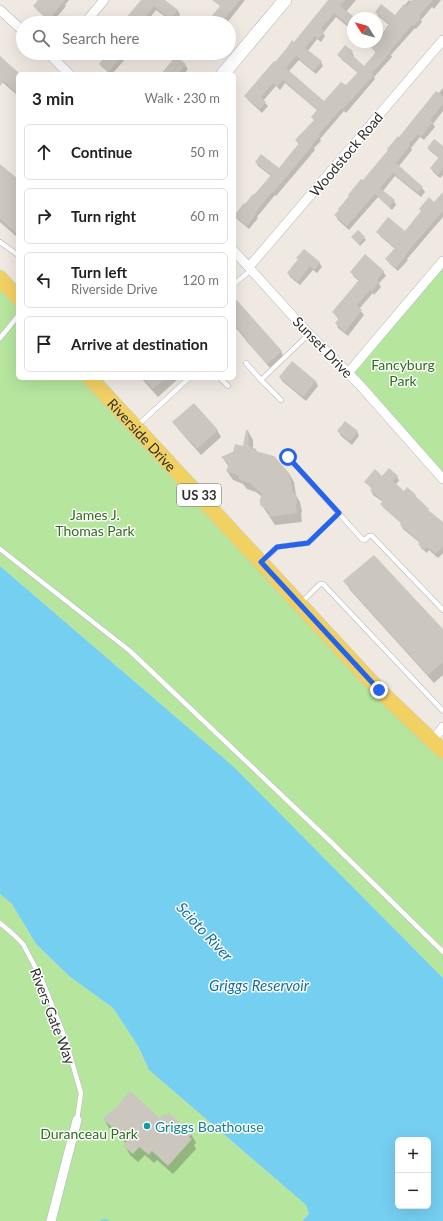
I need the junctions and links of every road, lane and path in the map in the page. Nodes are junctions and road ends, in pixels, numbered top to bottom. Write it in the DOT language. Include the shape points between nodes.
graph roads {
  1 [pos="104,0"];
  2 [pos="285,0"];
  3 [pos="0,10"];
  4 [pos="91,16"];
  5 [pos="16,25"];
  6 [pos="443,40"];
  7 [pos="236,58"];
  8 [pos="58,60"];
  9 [pos="235,60"];
  10 [pos="67,72"];
  11 [pos="225,72"];
  12 [pos="0,242"];
  13 [pos="236,253"];
  14 [pos="16,254"];
  15 [pos="443,261"];
  16 [pos="250,268"];
  17 [pos="0,278"];
  18 [pos="236,282"];
  19 [pos="16,296"];
  20 [pos="16,318"];
  21 [pos="309,334"];
  22 [pos="0,338"];
  23 [pos="246,363"];
  24 [pos="348,373"];
  25 [pos="92,380"];
  26 [pos="187,380"];
  27 [pos="222,380"];
  28 [pos="261,380"];
  29 [pos="228,386"];
  30 [pos="281,400"];
  31 [pos="136,427"];
  32 [pos="288,457"];
  33 [pos="443,479"];
  34 [pos="339,513"];
  35 [pos="0,549"];
  36 [pos="261,562"];
  37 [pos="300,604"];
  38 [pos="443,610"];
  39 [pos="443,711"];
  40 [pos="443,727"];
  41 [pos="437,746"];
  42 [pos="0,924"];
  43 [pos="443,952"];
  44 [pos="77,1120"];
  45 [pos="51,1221"];
  1 -- 4 [label="street"];
  2 -- 7 [label="street"];
  3 -- 5 [label="street"];
  6 -- 16 [label="street, Woodstock Road"];
  8 -- 10 [label="street"];
  9 -- 11 [label="street"];
  12 -- 14 [label="lane"];
  13 -- 16 [label="street, Sunset Drive"];
  15 -- 24 [label="street"];
  16 -- 18 [label="lane"];
  16 -- 21 [label="street, Sunset Drive"];
  17 -- 19 [label="main road"];
  20 -- 22 [label="lane"];
  21 -- 24 [label="street, Sunset Drive"];
  21 -- 28 [label="lane"];
  23 -- 28 [label="lane"];
  24 -- 33 [label="street, Sunset Drive"];
  25 -- 31 [label="main road, Riverside Drive / US 33"];
  26 -- 31 [label="lane"];
  27 -- 29 [label="lane"];
  28 -- 30 [label="lane"];
  31 -- 36 [label="main road, Riverside Drive / US 33"];
  32 -- 34 [label="lane"];
  34 -- 36 [label="lane" via="308,543 277,547"];
  34 -- 38 [label="lane" via="362,539 372,536"];
  35 -- 43 [label="lane" via="130,651"];
  36 -- 37 [label="main road, Riverside Drive / US 33"];
  37 -- 39 [label="lane" via="323,584"];
  37 -- 41 [label="main road, Riverside Drive / US 33" via="379,690"];
  40 -- 41 [label="street"];
  42 -- 44 [label="lane, Rivers Gate Way" via="23,944 42,980 65,1038 80,1093"];
  44 -- 45 [label="street"];
}
